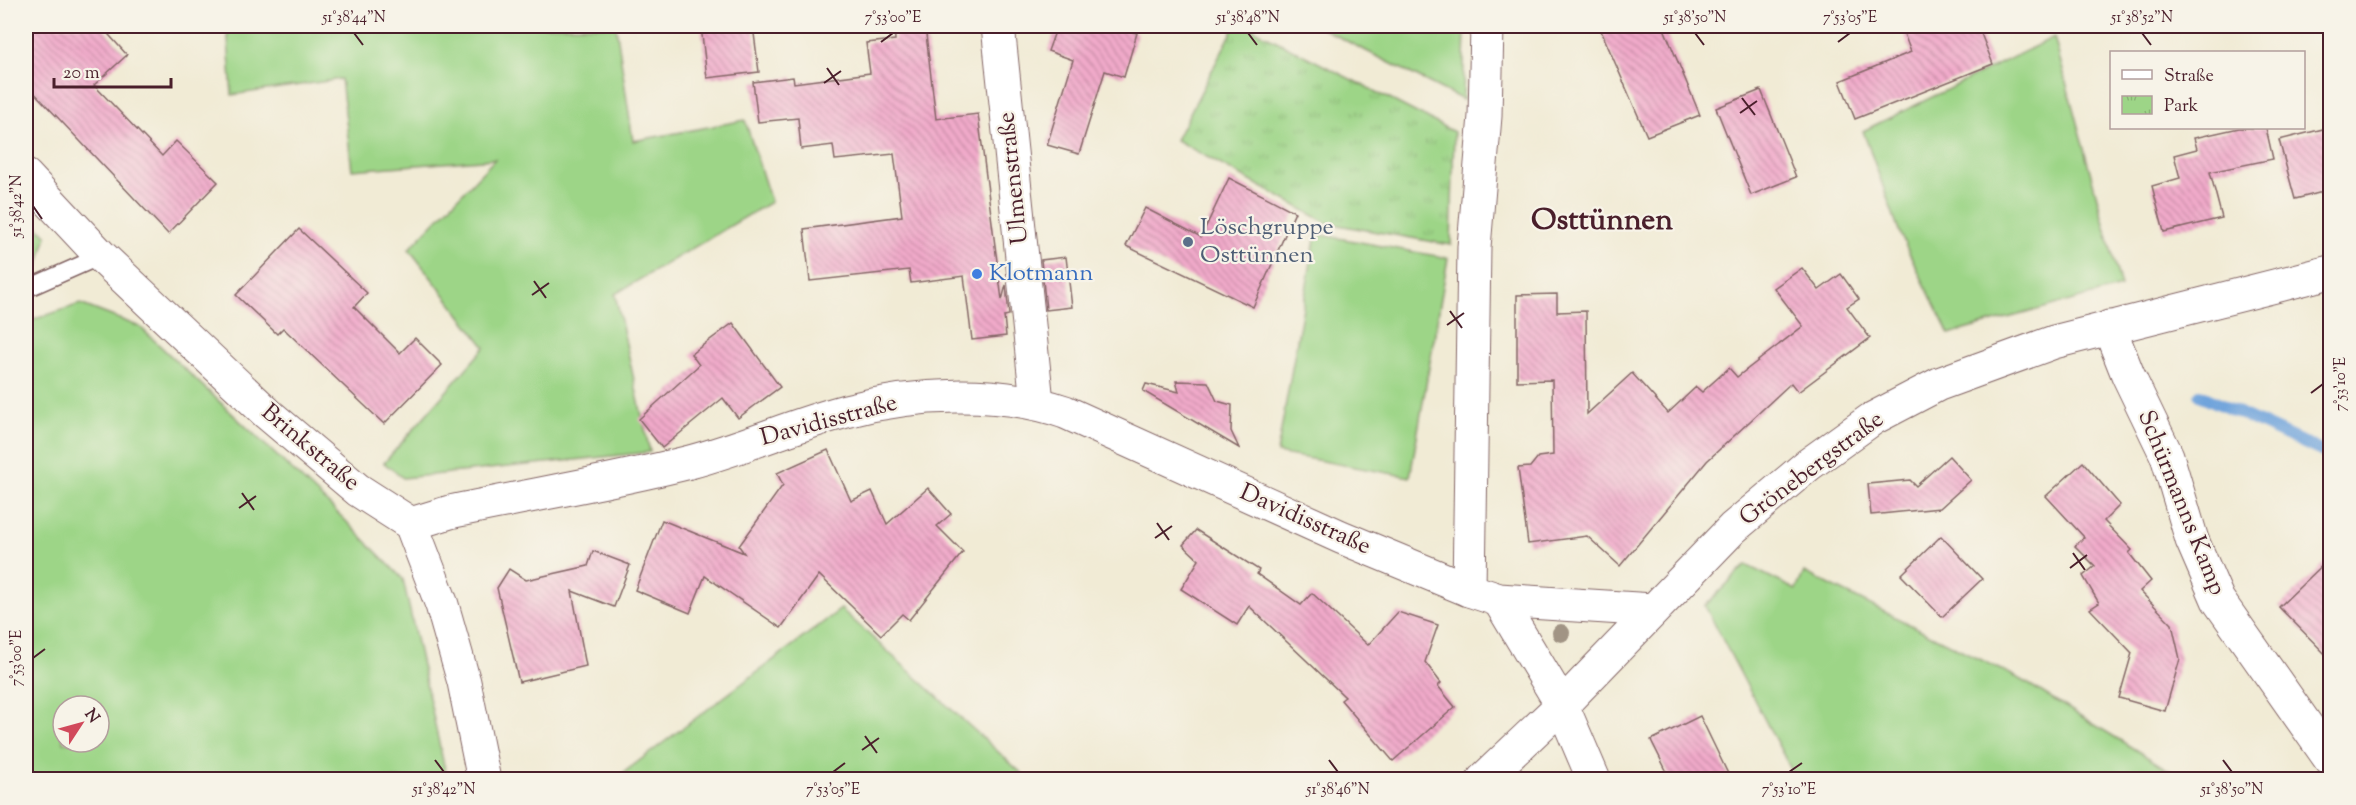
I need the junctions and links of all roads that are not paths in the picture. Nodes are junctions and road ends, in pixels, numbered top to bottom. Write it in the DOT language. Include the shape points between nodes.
graph roads {
  1 [pos="998,26"];
  2 [pos="1487,26"];
  3 [pos="26,176"];
  4 [pos="101,256"];
  5 [pos="2331,272"];
  6 [pos="26,289"];
  7 [pos="2109,327"];
  8 [pos="1037,402"];
  9 [pos="411,524"];
  10 [pos="1484,595"];
  11 [pos="1653,610"];
  12 [pos="1562,705"];
  13 [pos="2331,759"];
  14 [pos="484,780"];
  15 [pos="1484,780"];
  16 [pos="1594,780"];
  1 -- 8 [label="street, Ulmenstraße"];
  2 -- 10 [label="street" via="1485,116 1474,247"];
  3 -- 4 [label="street, Brinkstraße"];
  4 -- 6 [label="lane"];
  4 -- 9 [label="street, Brinkstraße" via="268,414 358,490"];
  5 -- 7 [label="street, Grönebergstraße"];
  7 -- 11 [label="street, Grönebergstraße" via="2054,342 1939,384 1872,419 1808,465 1733,528"];
  7 -- 13 [label="street, Schürmanns Kamp" via="2167,456 2192,540 2218,600"];
  8 -- 9 [label="street, Davidisstraße" via="949,397 897,401 845,412 691,462 450,512"];
  8 -- 10 [label="street, Davidisstraße" via="1341,537"];
  9 -- 14 [label="street" via="442,605 464,682"];
  10 -- 11 [label="street, Davidisstraße"];
  10 -- 12 [label="street"];
  11 -- 12 [label="street, Grönebergstraße"];
  12 -- 15 [label="street, Grönebergstraße"];
  12 -- 16 [label="street"];
}
